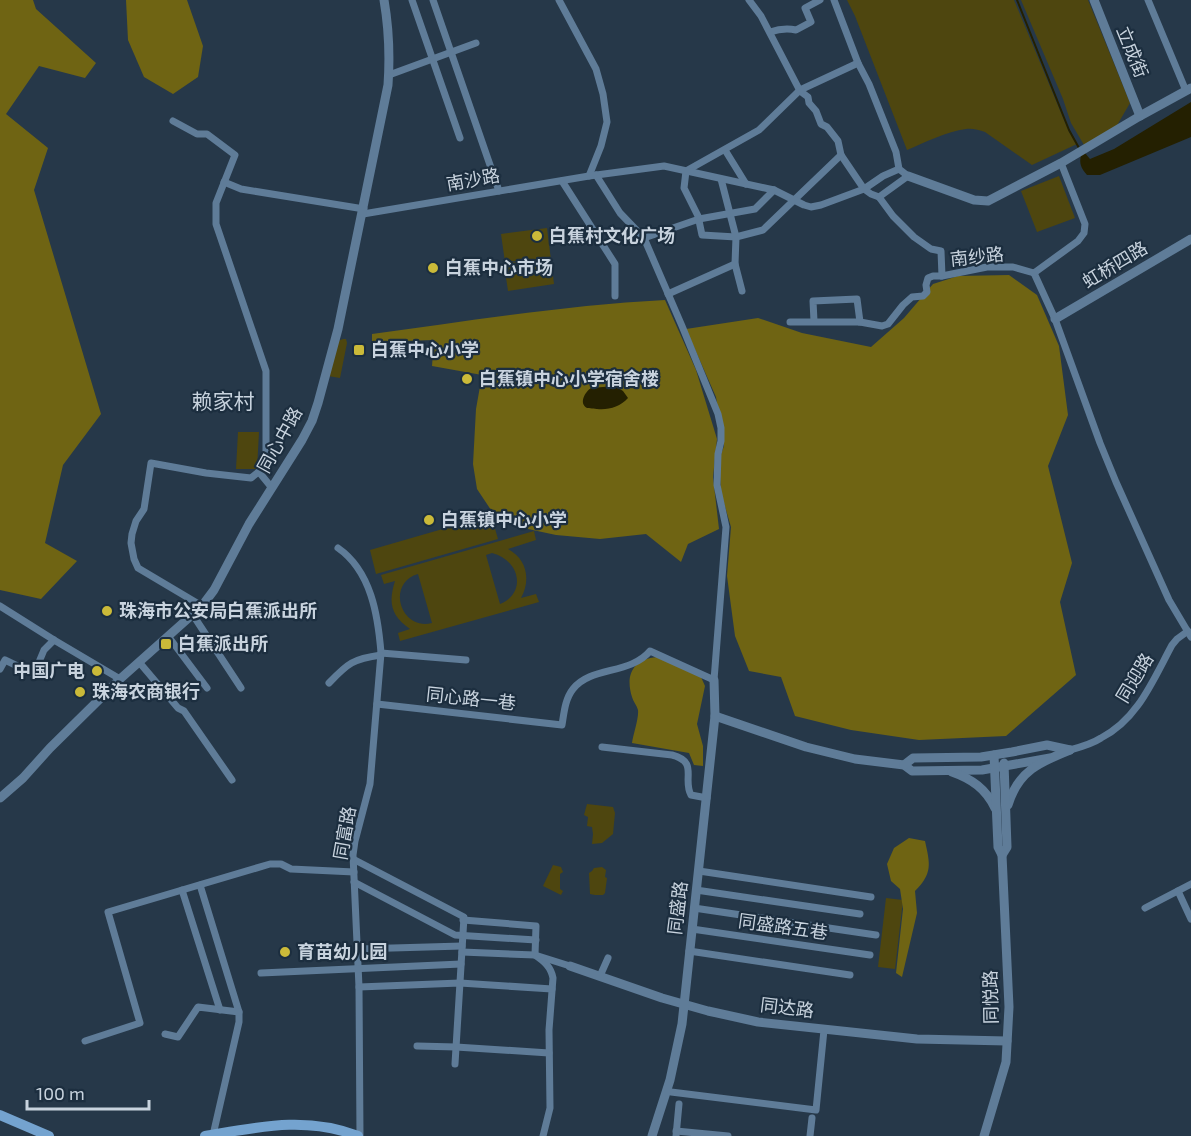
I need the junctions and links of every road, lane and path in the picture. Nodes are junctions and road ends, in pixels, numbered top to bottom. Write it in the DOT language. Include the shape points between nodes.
graph roads {
  1 [pos="384,0"];
  2 [pos="412,0"];
  3 [pos="433,0"];
  4 [pos="568,0"];
  5 [pos="749,0"];
  6 [pos="820,0"];
  7 [pos="834,0"];
  8 [pos="1094,0"];
  9 [pos="1148,0"];
  10 [pos="560,2"];
  11 [pos="770,32"];
  12 [pos="476,44"];
  13 [pos="451,52"];
  14 [pos="433,59"];
  15 [pos="858,63"];
  16 [pos="389,75"];
  17 [pos="1188,89"];
  18 [pos="800,90"];
  19 [pos="1140,116"];
  20 [pos="173,121"];
  21 [pos="460,138"];
  22 [pos="725,150"];
  23 [pos="841,155"];
  24 [pos="1061,163"];
  25 [pos="899,169"];
  26 [pos="686,171"];
  27 [pos="592,176"];
  28 [pos="908,176"];
  29 [pos="721,179"];
  30 [pos="562,181"];
  31 [pos="224,182"];
  32 [pos="746,184"];
  33 [pos="864,189"];
  34 [pos="774,190"];
  35 [pos="499,191"];
  36 [pos="879,197"];
  37 [pos="794,200"];
  38 [pos="363,212"];
  39 [pos="730,213"];
  40 [pos="699,219"];
  41 [pos="736,237"];
  42 [pos="644,238"];
  43 [pos="1191,239"];
  44 [pos="735,264"];
  45 [pos="1034,273"];
  46 [pos="942,276"];
  47 [pos="742,291"];
  48 [pos="668,294"];
  49 [pos="615,296"];
  50 [pos="1055,319"];
  51 [pos="814,321"];
  52 [pos="790,322"];
  53 [pos="860,322"];
  54 [pos="259,472"];
  55 [pos="272,488"];
  56 [pos="338,548"];
  57 [pos="0,606"];
  58 [pos="202,606"];
  59 [pos="193,615"];
  60 [pos="1190,634"];
  61 [pos="168,636"];
  62 [pos="54,640"];
  63 [pos="381,654"];
  64 [pos="466,660"];
  65 [pos="139,662"];
  66 [pos="0,669"];
  67 [pos="120,679"];
  68 [pos="714,680"];
  69 [pos="329,683"];
  70 [pos="207,688"];
  71 [pos="241,688"];
  72 [pos="377,704"];
  73 [pos="716,716"];
  74 [pos="603,747"];
  75 [pos="1070,750"];
  76 [pos="999,754"];
  77 [pos="1050,758"];
  78 [pos="904,765"];
  79 [pos="999,767"];
  80 [pos="944,770"];
  81 [pos="232,780"];
  82 [pos="0,798"];
  83 [pos="707,798"];
  84 [pos="1001,816"];
  85 [pos="353,859"];
  86 [pos="699,870"];
  87 [pos="354,872"];
  88 [pos="354,882"];
  89 [pos="1191,884"];
  90 [pos="200,885"];
  91 [pos="182,890"];
  92 [pos="696,890"];
  93 [pos="1178,891"];
  94 [pos="871,897"];
  95 [pos="694,908"];
  96 [pos="1145,908"];
  97 [pos="860,914"];
  98 [pos="1191,919"];
  99 [pos="463,920"];
  100 [pos="692,929"];
  101 [pos="876,935"];
  102 [pos="463,936"];
  103 [pos="536,940"];
  104 [pos="462,949"];
  105 [pos="357,950"];
  106 [pos="689,951"];
  107 [pos="535,955"];
  108 [pos="870,955"];
  109 [pos="608,958"];
  110 [pos="461,964"];
  111 [pos="570,966"];
  112 [pos="358,968"];
  113 [pos="261,973"];
  114 [pos="850,975"];
  115 [pos="600,976"];
  116 [pos="460,983"];
  117 [pos="359,987"];
  118 [pos="552,989"];
  119 [pos="684,1005"];
  120 [pos="220,1010"];
  121 [pos="238,1012"];
  122 [pos="824,1030"];
  123 [pos="165,1034"];
  124 [pos="85,1041"];
  125 [pos="1007,1041"];
  126 [pos="417,1046"];
  127 [pos="456,1047"];
  128 [pos="549,1053"];
  129 [pos="455,1064"];
  130 [pos="671,1092"];
  131 [pos="679,1104"];
  132 [pos="0,1115"];
  133 [pos="812,1118"];
  134 [pos="676,1133"];
  135 [pos="209,1135"];
  136 [pos="49,1136"];
  137 [pos="359,1136"];
  138 [pos="543,1136"];
  139 [pos="652,1136"];
  140 [pos="728,1136"];
  141 [pos="810,1136"];
  142 [pos="984,1136"];
  1 -- 16 [label="street, 同心中路"];
  2 -- 14 [label="street"];
  3 -- 13 [label="street"];
  4 -- 10 [label="street"];
  5 -- 11 [label="street"];
  6 -- 11 [label="street" via="805,8 812,22 796,30"];
  7 -- 15 [label="street"];
  8 -- 19 [label="street, 立成街"];
  9 -- 17 [label="street"];
  10 -- 27 [label="street" via="596,69 603,94 607,122"];
  11 -- 18 [label="street"];
  12 -- 13 [label="street"];
  13 -- 14 [label="street"];
  13 -- 35 [label="street"];
  14 -- 16 [label="street"];
  14 -- 21 [label="street"];
  15 -- 18 [label="street"];
  15 -- 25 [label="street" via="896,152"];
  16 -- 38 [label="street, 同心中路"];
  17 -- 19 [label="street"];
  18 -- 22 [label="street" via="759,130"];
  18 -- 23 [label="street" via="808,97 821,124 838,141"];
  19 -- 24 [label="street"];
  20 -- 31 [label="street" via="197,134 207,134 235,155"];
  22 -- 26 [label="street"];
  22 -- 32 [label="street"];
  23 -- 33 [label="street"];
  23 -- 37 [label="street"];
  24 -- 28 [label="street" via="983,202"];
  24 -- 45 [label="street" via="1085,225 1084,233"];
  25 -- 28 [label="street"];
  25 -- 33 [label="street, 南沙路"];
  26 -- 27 [label="street, 南沙路" via="664,166"];
  26 -- 29 [label="street, 南沙路"];
  26 -- 40 [label="street" via="684,188"];
  27 -- 30 [label="street, 南沙路"];
  27 -- 42 [label="street"];
  28 -- 36 [label="street"];
  29 -- 32 [label="street, 南沙路"];
  29 -- 39 [label="street"];
  30 -- 35 [label="street, 南沙路"];
  30 -- 49 [label="street" via="615,264"];
  31 -- 38 [label="street, 南沙路" via="241,189"];
  31 -- 54 [label="street" via="216,203 216,224 266,371 266,466"];
  32 -- 34 [label="street, 南沙路"];
  33 -- 36 [label="street, 南纱路"];
  33 -- 37 [label="street, 南沙路" via="811,207"];
  34 -- 37 [label="street, 南沙路"];
  34 -- 39 [label="street" via="755,209"];
  35 -- 38 [label="street, 南沙路"];
  36 -- 46 [label="street, 南纱路" via="914,237 941,251"];
  37 -- 41 [label="street" via="763,230"];
  38 -- 55 [label="street, 同心中路" via="318,403 302,440"];
  39 -- 40 [label="street"];
  39 -- 41 [label="street"];
  40 -- 41 [label="street" via="702,234"];
  40 -- 42 [label="street"];
  41 -- 44 [label="street"];
  42 -- 48 [label="street"];
  43 -- 50 [label="street, 虹桥四路"];
  44 -- 47 [label="street"];
  44 -- 48 [label="street"];
  45 -- 46 [label="street, 南纱路" via="1013,267 987,267"];
  45 -- 50 [label="street"];
  46 -- 53 [label="street" via="928,278 927,292 912,297 888,324"];
  48 -- 68 [label="street" via="721,428 717,485 726,527"];
  50 -- 60 [label="street" via="1112,472 1169,600"];
  51 -- 52 [label="street"];
  51 -- 53 [label="street"];
  51 -- 53 [label="street" via="813,301 857,298"];
  54 -- 55 [label="street"];
  54 -- 58 [label="street" via="251,478 151,463 144,509 132,534 134,559 138,568"];
  55 -- 58 [label="street, 同心中路"];
  56 -- 63 [label="street, 同富路" via="354,562 366,582 380,632"];
  57 -- 62 [label="street"];
  58 -- 59 [label="street, 同心中路"];
  59 -- 61 [label="street, 同心中路"];
  59 -- 71 [label="street"];
  60 -- 75 [label="street, 同迎路" via="1172,645 1130,717 1102,738"];
  61 -- 65 [label="street, 同心中路"];
  61 -- 70 [label="street"];
  62 -- 66 [label="street" via="44,650 34,674 5,660"];
  62 -- 67 [label="street"];
  63 -- 64 [label="street"];
  63 -- 69 [label="street" via="351,662"];
  63 -- 72 [label="street, 同富路"];
  65 -- 67 [label="street, 同心中路"];
  65 -- 81 [label="street" via="184,711"];
  67 -- 82 [label="street, 同心中路"];
  68 -- 72 [label="street, 同心路一巷" via="650,651 634,664 580,683 569,696 562,725"];
  68 -- 73 [label="street, 同盛路"];
  72 -- 85 [label="street, 同富路" via="370,784"];
  73 -- 78 [label="street" via="806,747"];
  73 -- 83 [label="street, 同盛路"];
  74 -- 83 [label="street" via="679,756 689,770 691,795"];
  75 -- 76 [label="street" via="1047,745"];
  75 -- 77 [label="street"];
  76 -- 78 [label="street" via="913,758"];
  76 -- 79 [label="street, 同悦路"];
  77 -- 79 [label="street"];
  77 -- 84 [label="street" via="1019,781"];
  78 -- 80 [label="street" via="912,771"];
  79 -- 80 [label="street"];
  79 -- 84 [label="street, 同悦路"];
  80 -- 84 [label="street" via="979,785"];
  83 -- 86 [label="street, 同盛路"];
  84 -- 125 [label="street, 同悦路" via="998,847 1002,855"];
  85 -- 87 [label="street, 同富路"];
  85 -- 99 [label="street" via="464,917"];
  86 -- 92 [label="street, 同盛路"];
  86 -- 94 [label="street"];
  87 -- 88 [label="street, 同富路"];
  87 -- 90 [label="street" via="270,864"];
  88 -- 102 [label="street"];
  88 -- 105 [label="street, 同富路"];
  89 -- 93 [label="street"];
  90 -- 91 [label="street"];
  90 -- 121 [label="street"];
  91 -- 120 [label="street"];
  91 -- 124 [label="street" via="108,912 140,1023"];
  92 -- 95 [label="street, 同盛路"];
  92 -- 97 [label="street"];
  93 -- 96 [label="street"];
  93 -- 98 [label="street"];
  95 -- 100 [label="street, 同盛路"];
  95 -- 101 [label="street"];
  99 -- 102 [label="street"];
  99 -- 103 [label="street" via="536,926"];
  100 -- 106 [label="street, 同盛路"];
  100 -- 108 [label="street, 同盛路五巷"];
  102 -- 103 [label="street"];
  102 -- 104 [label="street"];
  103 -- 107 [label="street"];
  104 -- 105 [label="street"];
  104 -- 107 [label="street"];
  104 -- 110 [label="street"];
  105 -- 112 [label="street, 同富路"];
  106 -- 114 [label="street"];
  106 -- 119 [label="street, 同盛路"];
  107 -- 111 [label="street"];
  107 -- 118 [label="street" via="552,973"];
  109 -- 115 [label="street"];
  110 -- 112 [label="street"];
  110 -- 116 [label="street"];
  111 -- 115 [label="street, 同达路"];
  112 -- 113 [label="street"];
  112 -- 117 [label="street, 同富路"];
  115 -- 119 [label="street, 同达路"];
  116 -- 117 [label="street"];
  116 -- 118 [label="street"];
  116 -- 127 [label="street"];
  117 -- 137 [label="street, 同富路"];
  118 -- 128 [label="street"];
  119 -- 122 [label="street, 同达路" via="758,1022"];
  119 -- 139 [label="street, 同盛路" via="670,1080"];
  120 -- 121 [label="street"];
  120 -- 123 [label="street" via="198,1007 178,1037"];
  121 -- 135 [label="street" via="239,1022"];
  122 -- 125 [label="street, 同达路" via="916,1039"];
  122 -- 130 [label="street" via="816,1110"];
  125 -- 142 [label="street, 同悦路" via="1006,1062"];
  126 -- 127 [label="street"];
  127 -- 128 [label="street"];
  127 -- 129 [label="street"];
  128 -- 138 [label="street" via="550,1108"];
  131 -- 134 [label="street"];
  132 -- 136 [label="main road"];
  133 -- 141 [label="street"];
  134 -- 140 [label="street"];
  135 -- 137 [label="main road" via="302,1124"];
}
